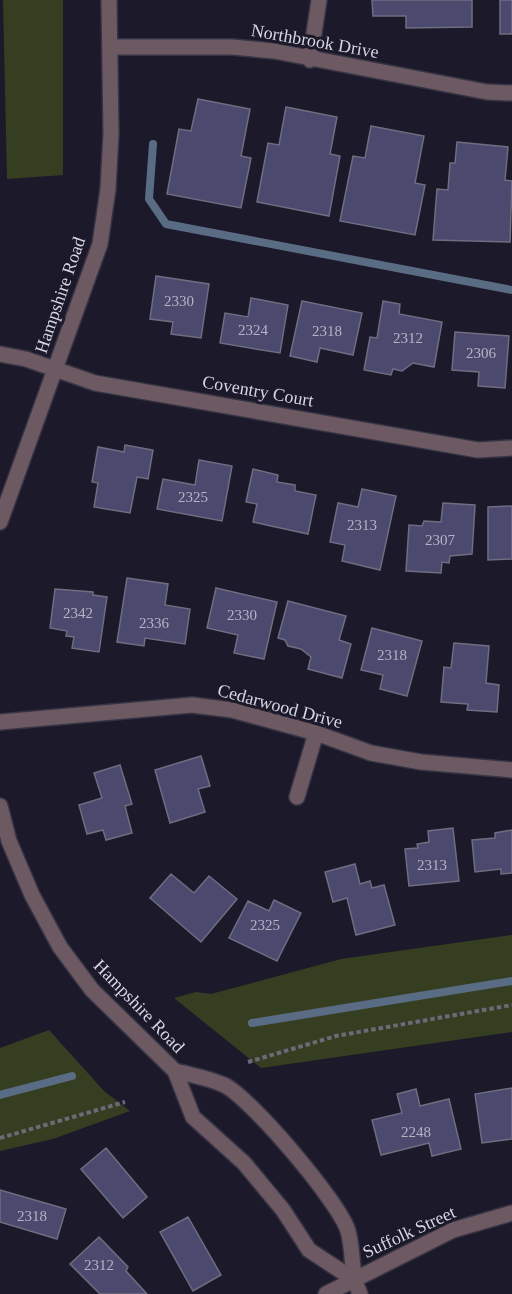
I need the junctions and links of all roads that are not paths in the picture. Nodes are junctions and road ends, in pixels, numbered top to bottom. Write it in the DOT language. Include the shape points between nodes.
graph roads {
  1 [pos="109,0"];
  2 [pos="319,0"];
  3 [pos="110,47"];
  4 [pos="310,60"];
  5 [pos="512,93"];
  6 [pos="0,354"];
  7 [pos="55,370"];
  8 [pos="512,448"];
  9 [pos="0,522"];
  10 [pos="0,722"];
  11 [pos="316,733"];
  12 [pos="512,770"];
  13 [pos="297,797"];
  14 [pos="0,806"];
  15 [pos="175,1071"];
  16 [pos="512,1213"];
  17 [pos="353,1279"];
  18 [pos="326,1294"];
  19 [pos="360,1294"];
  1 -- 3 [label="street, Hampshire Road"];
  2 -- 4 [label="street"];
  3 -- 4 [label="street, Northbrook Drive" via="232,47"];
  3 -- 7 [label="street, Hampshire Road" via="111,134 100,244"];
  4 -- 5 [label="street, Northbrook Drive" via="487,92"];
  6 -- 7 [label="street, Coventry Court"];
  7 -- 8 [label="street, Coventry Court" via="94,383 467,448"];
  7 -- 9 [label="street, Hampshire Road"];
  10 -- 11 [label="street, Cedarwood Drive" via="192,705 232,710"];
  11 -- 12 [label="street, Cedarwood Drive" via="371,753 484,770"];
  11 -- 13 [label="street"];
  14 -- 15 [label="street, Hampshire Road" via="9,841 60,947 92,990"];
  15 -- 17 [label="street, Hampshire Road" via="193,1117 244,1163 283,1210 309,1250"];
  15 -- 17 [label="street, Hampshire Road" via="225,1085 281,1138 322,1188 348,1230"];
  16 -- 17 [label="street, Suffolk Street" via="453,1230"];
  17 -- 18 [label="street, Suffolk Street"];
  17 -- 19 [label="street, Hampshire Road"];
}
